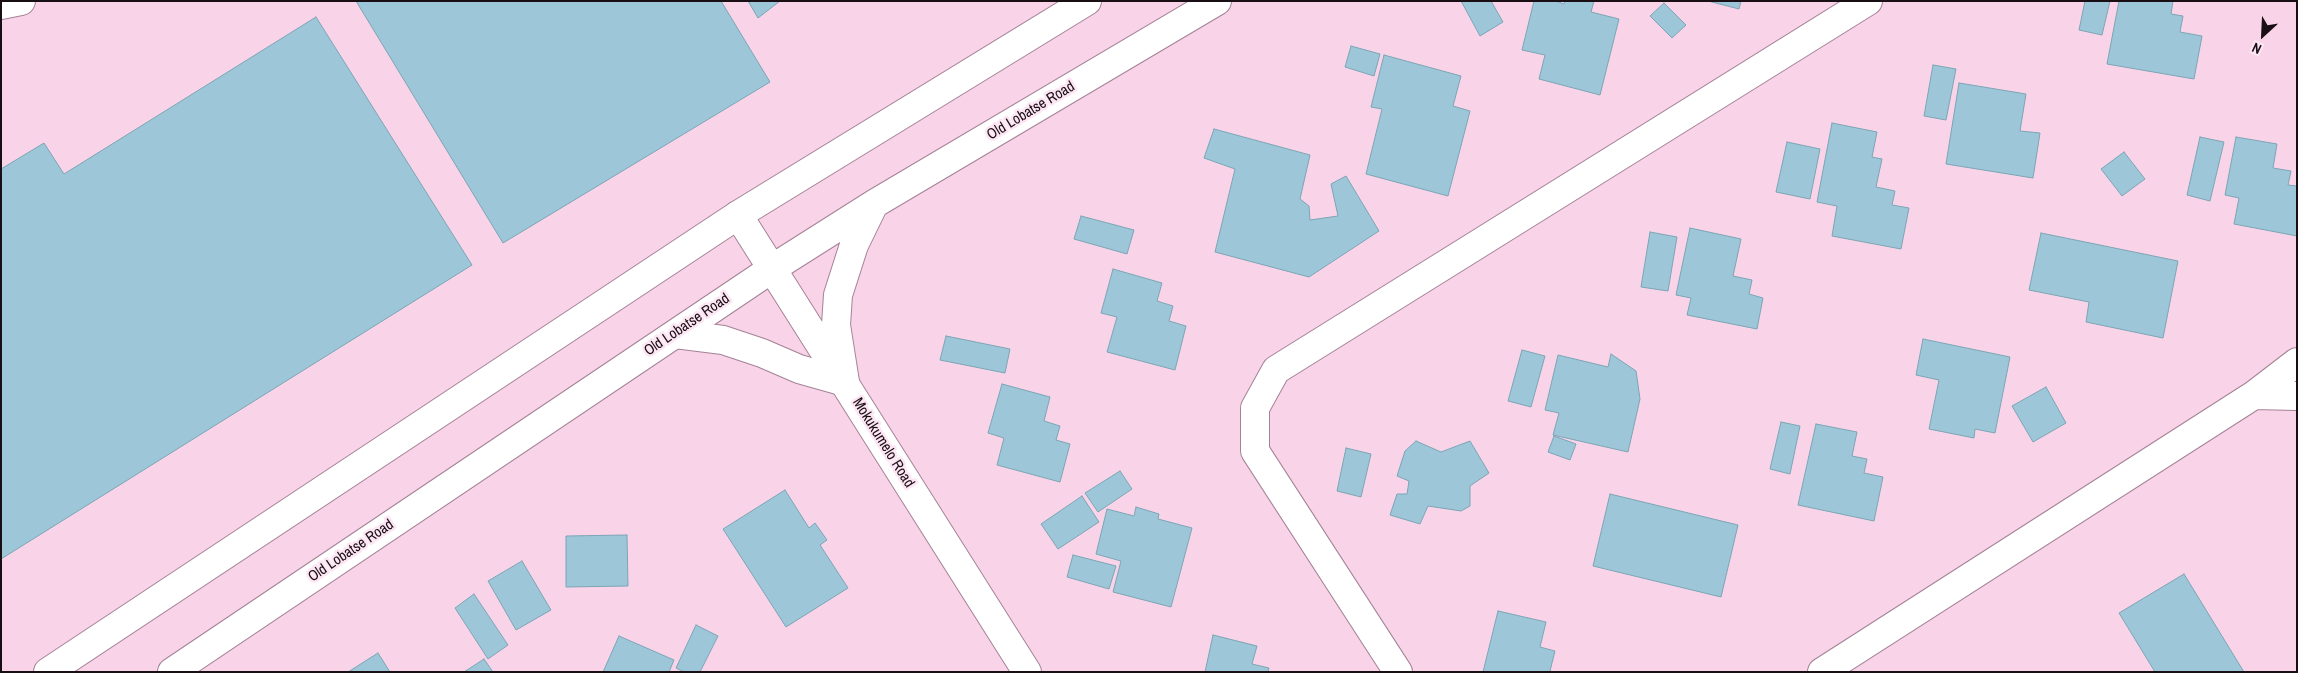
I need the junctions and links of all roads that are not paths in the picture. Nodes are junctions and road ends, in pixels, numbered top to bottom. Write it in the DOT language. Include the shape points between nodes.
graph roads {
  1 [pos="21,1"];
  2 [pos="1087,1"];
  3 [pos="1217,1"];
  4 [pos="1868,1"];
  5 [pos="1,6"];
  6 [pos="874,204"];
  7 [pos="738,215"];
  8 [pos="773,268"];
  9 [pos="675,334"];
  10 [pos="2297,362"];
  11 [pos="845,382"];
  12 [pos="2254,395"];
  13 [pos="2297,396"];
  14 [pos="48,672"];
  15 [pos="172,672"];
  16 [pos="1027,672"];
  17 [pos="1398,672"];
  18 [pos="1822,672"];
  1 -- 5 [label="main road"];
  2 -- 7 [label="main road"];
  3 -- 6 [label="main road, Old Lobatse Road"];
  4 -- 17 [label="main road" via="1276,370 1255,408 1255,451"];
  6 -- 8 [label="main road, Old Lobatse Road"];
  6 -- 11 [label="main road" via="854,245 838,295 836,325"];
  7 -- 8 [label="main road, Mokukumelo Road"];
  7 -- 14 [label="main road"];
  8 -- 9 [label="main road, Old Lobatse Road"];
  8 -- 11 [label="main road, Mokukumelo Road"];
  9 -- 11 [label="main road" via="723,340"];
  9 -- 15 [label="main road, Old Lobatse Road"];
  10 -- 12 [label="main road"];
  11 -- 16 [label="main road, Mokukumelo Road"];
  12 -- 13 [label="main road"];
  12 -- 18 [label="main road"];
}
